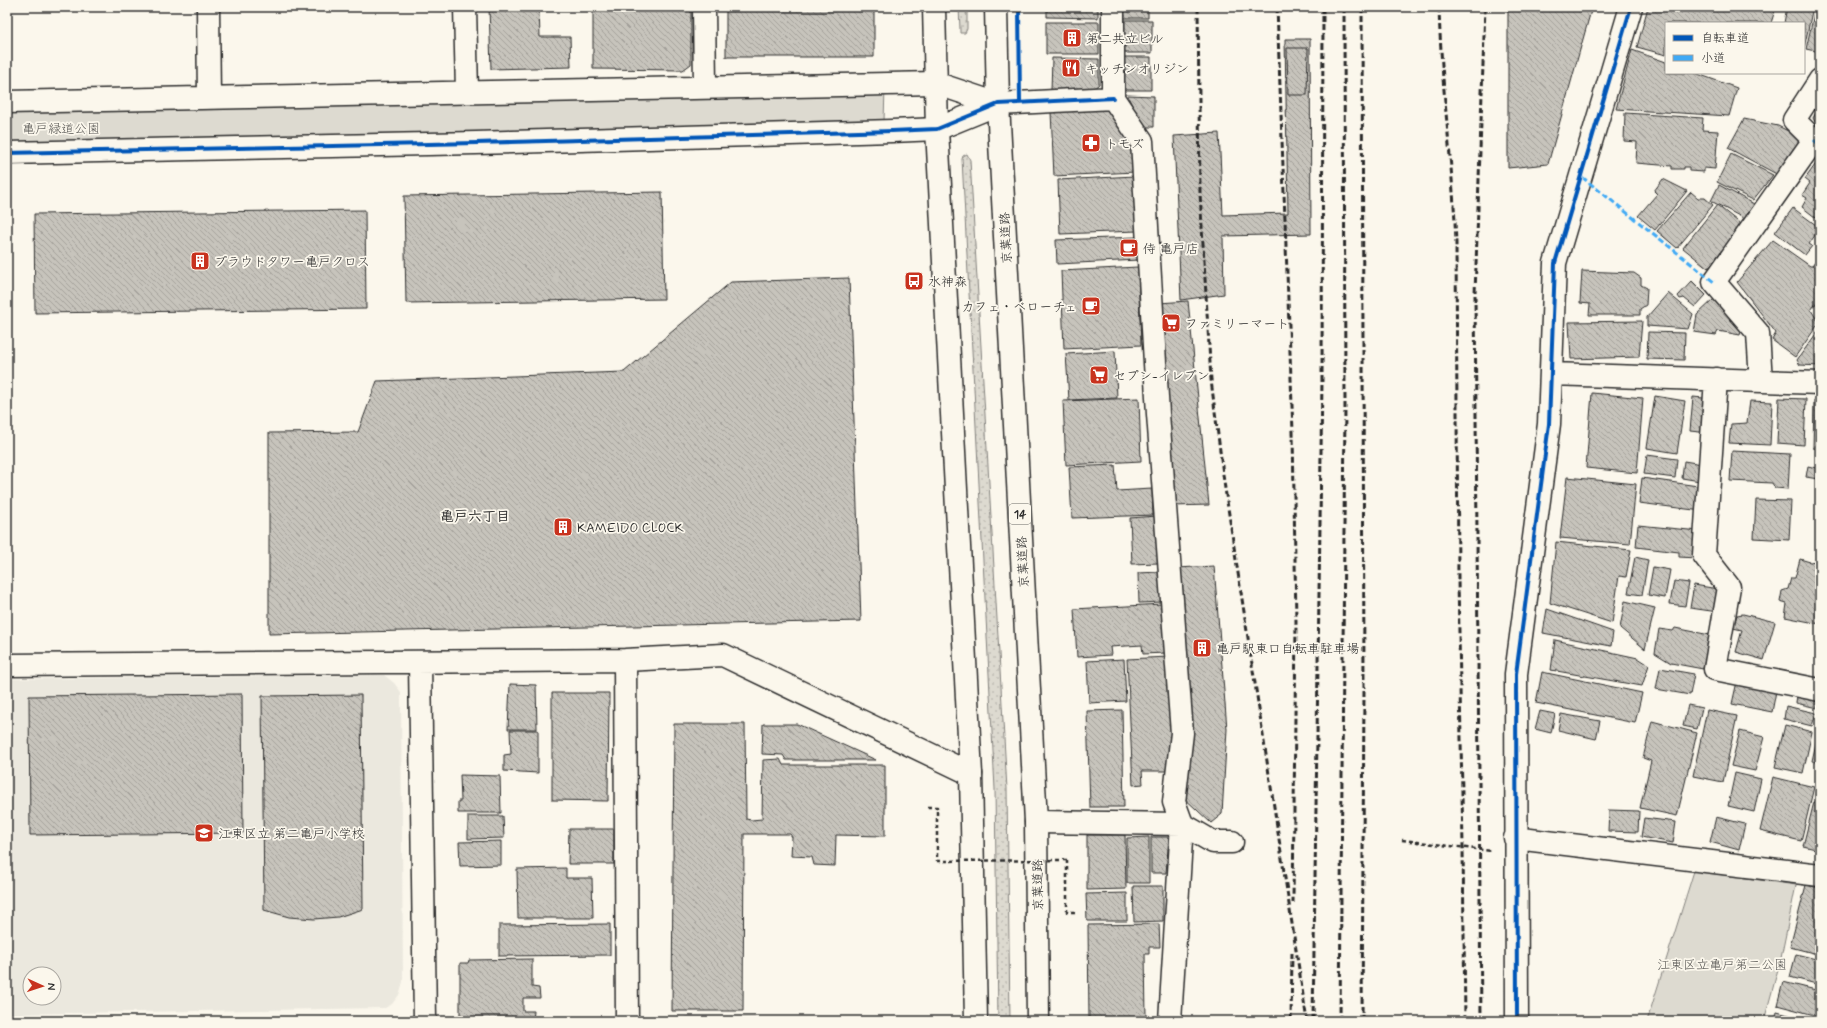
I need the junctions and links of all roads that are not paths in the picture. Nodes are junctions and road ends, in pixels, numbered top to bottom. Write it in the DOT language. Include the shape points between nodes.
graph roads {
  1 [pos="208,7"];
  2 [pos="465,7"];
  3 [pos="704,7"];
  4 [pos="934,7"];
  5 [pos="996,7"];
  6 [pos="1113,7"];
  7 [pos="1630,7"];
  8 [pos="1820,80"];
  9 [pos="936,83"];
  10 [pos="705,87"];
  11 [pos="467,92"];
  12 [pos="209,98"];
  13 [pos="1113,98"];
  14 [pos="7,102"];
  15 [pos="998,104"];
  16 [pos="937,129"];
  17 [pos="7,153"];
  18 [pos="1550,374"];
  19 [pos="1716,379"];
  20 [pos="1761,381"];
  21 [pos="1820,383"];
  22 [pos="625,660"];
  23 [pos="420,662"];
  24 [pos="7,665"];
  25 [pos="1820,690"];
  26 [pos="971,774"];
  27 [pos="1036,822"];
  28 [pos="1182,824"];
  29 [pos="1232,842"];
  30 [pos="1511,849"];
  31 [pos="1820,875"];
  32 [pos="424,1021"];
  33 [pos="627,1021"];
  34 [pos="976,1021"];
  35 [pos="1038,1021"];
  36 [pos="1170,1021"];
  37 [pos="1517,1021"];
  1 -- 12 [label="main road"];
  2 -- 11 [label="main road"];
  3 -- 10 [label="main road"];
  4 -- 9 [label="main road"];
  5 -- 15 [label="main road, 京葉道路 / 14"];
  6 -- 13 [label="main road"];
  7 -- 18 [label="main road" via="1555,264"];
  8 -- 20 [label="main road" via="1794,120 1814,140 1714,282 1758,333"];
  9 -- 10 [label="main road"];
  9 -- 15 [label="main road"];
  9 -- 16 [label="main road"];
  10 -- 11 [label="main road"];
  11 -- 12 [label="main road"];
  12 -- 14 [label="main road"];
  13 -- 15 [label="main road"];
  13 -- 28 [label="main road" via="1142,141 1158,414 1182,733 1174,802"];
  15 -- 16 [label="main road"];
  15 -- 27 [label="main road, 京葉道路 / 14"];
  16 -- 17 [label="main road" via="476,143"];
  16 -- 26 [label="main road"];
  18 -- 19 [label="main road"];
  18 -- 30 [label="main road" via="1549,424 1516,674"];
  19 -- 20 [label="main road"];
  19 -- 25 [label="main road" via="1704,556 1730,588 1715,668"];
  20 -- 21 [label="main road"];
  22 -- 23 [label="main road"];
  22 -- 26 [label="main road" via="722,654"];
  22 -- 33 [label="main road"];
  23 -- 24 [label="main road"];
  23 -- 32 [label="main road"];
  26 -- 34 [label="main road"];
  27 -- 28 [label="main road"];
  27 -- 35 [label="main road, 京葉道路 / 14"];
  28 -- 29 [label="main road" via="1213,842"];
  28 -- 36 [label="main road"];
  30 -- 31 [label="main road"];
  30 -- 37 [label="main road"];
}
